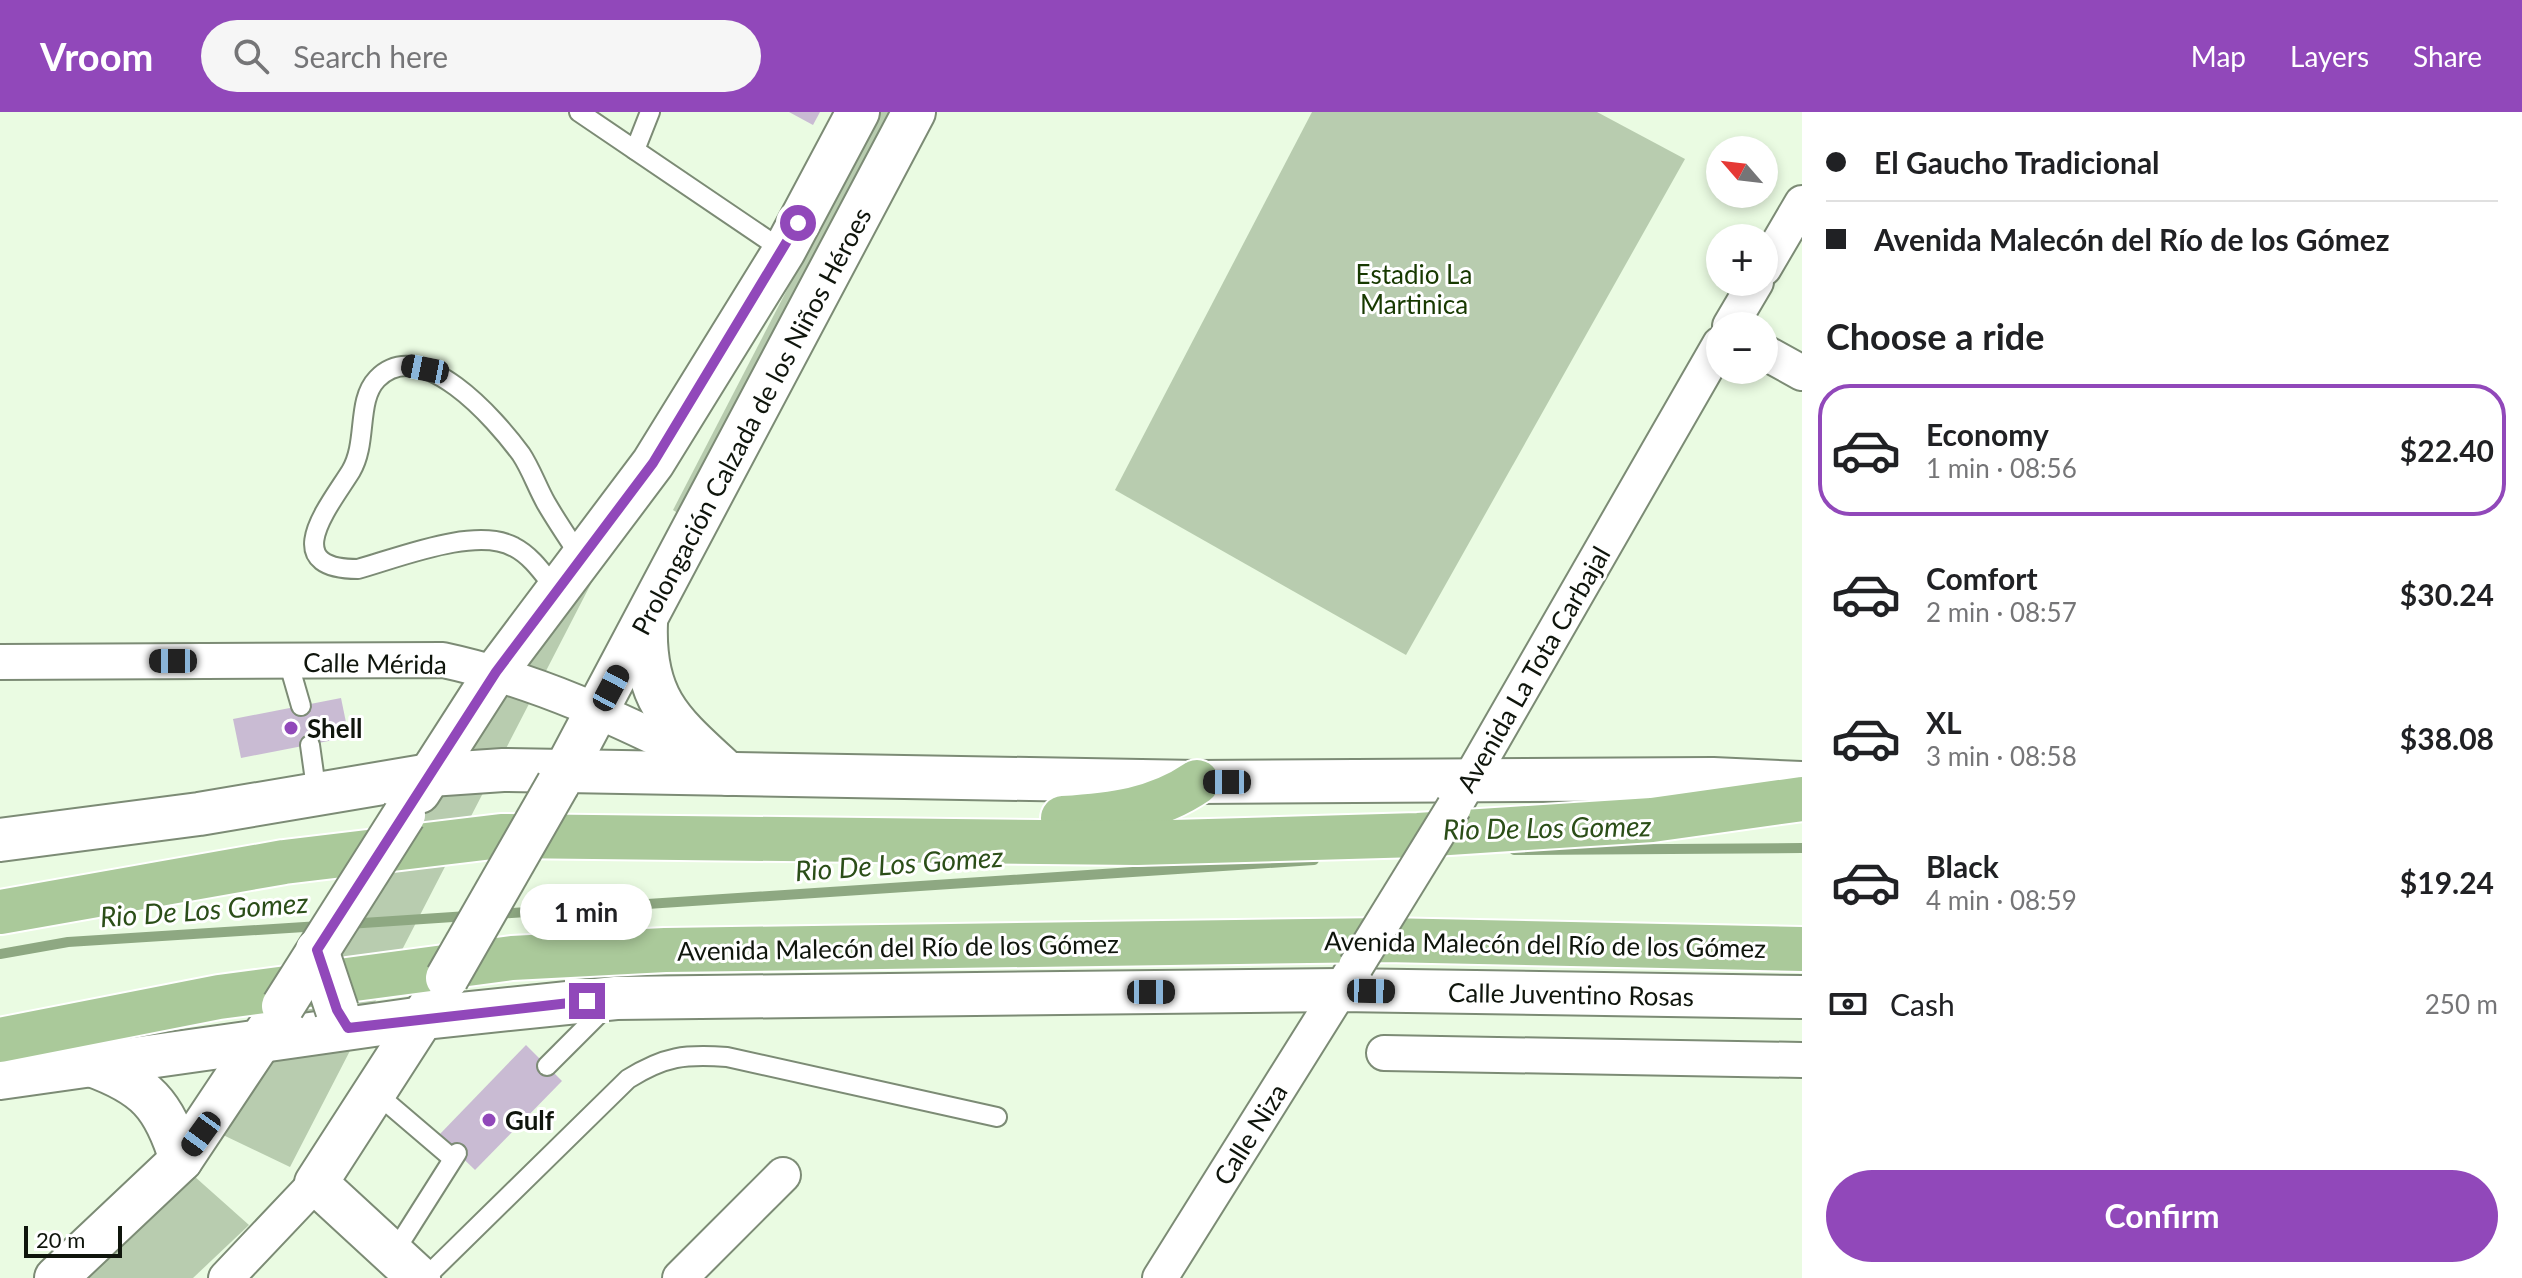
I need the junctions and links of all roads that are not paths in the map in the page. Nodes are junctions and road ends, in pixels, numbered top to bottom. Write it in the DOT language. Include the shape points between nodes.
graph roads {
  1 [pos="579,112"];
  2 [pos="650,112"];
  3 [pos="858,112"];
  4 [pos="914,112"];
  5 [pos="635,150"];
  6 [pos="1802,203"];
  7 [pos="1778,244"];
  8 [pos="784,251"];
  9 [pos="1778,360"];
  10 [pos="1706,368"];
  11 [pos="1802,373"];
  12 [pos="570,575"];
  13 [pos="646,623"];
  14 [pos="288,661"];
  15 [pos="0,662"];
  16 [pos="496,672"];
  17 [pos="301,706"];
  18 [pos="600,709"];
  19 [pos="310,745"];
  20 [pos="728,774"];
  21 [pos="430,775"];
  22 [pos="562,776"];
  23 [pos="1197,782"];
  24 [pos="1802,783"];
  25 [pos="317,795"];
  26 [pos="1461,795"];
  27 [pos="1802,799"];
  28 [pos="501,836"];
  29 [pos="0,840"];
  30 [pos="284,862"];
  31 [pos="0,880"];
  32 [pos="0,912"];
  33 [pos="1802,949"];
  34 [pos="317,950"];
  35 [pos="1348,978"];
  36 [pos="1802,997"];
  37 [pos="616,998"];
  38 [pos="423,1018"];
  39 [pos="343,1019"];
  40 [pos="0,1040"];
  41 [pos="259,1043"];
  42 [pos="1384,1053"];
  43 [pos="1802,1060"];
  44 [pos="91,1065"];
  45 [pos="547,1066"];
  46 [pos="0,1078"];
  47 [pos="377,1094"];
  48 [pos="997,1117"];
  49 [pos="181,1160"];
  50 [pos="783,1175"];
  51 [pos="316,1183"];
  52 [pos="412,1270"];
  53 [pos="56,1278"];
  54 [pos="226,1278"];
  55 [pos="680,1278"];
  56 [pos="1160,1278"];
  1 -- 5 [label="lane"];
  2 -- 5 [label="lane"];
  3 -- 8 [label="street, Prolongación Calzada de los Niños Héroes"];
  4 -- 13 [label="street, Prolongación Calzada de los Niños Héroes"];
  5 -- 8 [label="lane"];
  6 -- 7 [label="street"];
  8 -- 12 [label="street, Prolongación Calzada de los Niños Héroes" via="653,463"];
  9 -- 11 [label="street"];
  10 -- 26 [label="street, Avenida La Tota Carbajal"];
  12 -- 12 [label="lane" via="522,456 458,387 425,369 403,365 373,382 355,463 313,535 315,550 326,563 358,569 465,541 492,540"];
  12 -- 16 [label="street, Prolongación Calzada de los Niños Héroes"];
  13 -- 18 [label="street, Prolongación Calzada de los Niños Héroes"];
  13 -- 20 [label="street" via="645,659 661,704"];
  14 -- 15 [label="street, Calle Mérida"];
  14 -- 16 [label="street, Calle Mérida" via="443,660"];
  14 -- 17 [label="lane"];
  16 -- 18 [label="street, Calle Mérida"];
  16 -- 21 [label="street, Prolongación Calzada de los Niños Héroes"];
  18 -- 20 [label="street, Calle Mérida"];
  18 -- 22 [label="street, Prolongación Calzada de los Niños Héroes"];
  19 -- 25 [label="lane"];
  20 -- 22 [label="street"];
  20 -- 23 [label="street"];
  21 -- 22 [label="street"];
  21 -- 25 [label="street"];
  21 -- 34 [label="street, Prolongación Calzada de los Niños Héroes, bridge"];
  22 -- 38 [label="street, Prolongación Calzada de los Niños Héroes, bridge"];
  23 -- 26 [label="street"];
  23 -- 28 [label="main road" via="1149,807 1083,816 600,817 545,823"];
  24 -- 26 [label="street" via="1713,779"];
  25 -- 29 [label="street"];
  26 -- 35 [label="street, Avenida La Tota Carbajal, bridge"];
  27 -- 28 [label="main road" via="1652,820 1418,835 1137,843"];
  28 -- 30 [label="main road"];
  30 -- 31 [label="main road"];
  30 -- 32 [label="main road"];
  33 -- 40 [label="main road, Avenida Malecón del Río de los Gómez" via="1385,940 665,950 512,958 219,997"];
  34 -- 39 [label="street, bridge"];
  34 -- 41 [label="street, Prolongación Calzada de los Niños Héroes, bridge"];
  35 -- 36 [label="street, Calle Juventino Rosas"];
  35 -- 37 [label="street, Avenida Malecón del Río de los Gómez"];
  35 -- 56 [label="street, Calle Niza"];
  37 -- 38 [label="street, Avenida Malecón del Río de los Gómez"];
  37 -- 45 [label="lane"];
  38 -- 39 [label="street, Avenida Malecón del Río de los Gómez"];
  38 -- 47 [label="street, Prolongación Calzada de los Niños Héroes"];
  39 -- 41 [label="street, Avenida Malecón del Río de los Gómez"];
  41 -- 44 [label="street, Avenida Malecón del Río de los Gómez"];
  41 -- 49 [label="street, Prolongación Calzada de los Niños Héroes"];
  42 -- 43 [label="street"];
  44 -- 46 [label="street, Avenida Malecón del Río de los Gómez"];
  44 -- 49 [label="street" via="150,1096 170,1125"];
  47 -- 51 [label="street, Prolongación Calzada de los Niños Héroes"];
  47 -- 52 [label="lane" via="455,1156"];
  48 -- 52 [label="lane" via="727,1057 688,1054 655,1062 628,1079"];
  49 -- 53 [label="street, Prolongación Calzada de los Niños Héroes"];
  50 -- 55 [label="street"];
  51 -- 52 [label="street"];
  51 -- 54 [label="street"];
}
